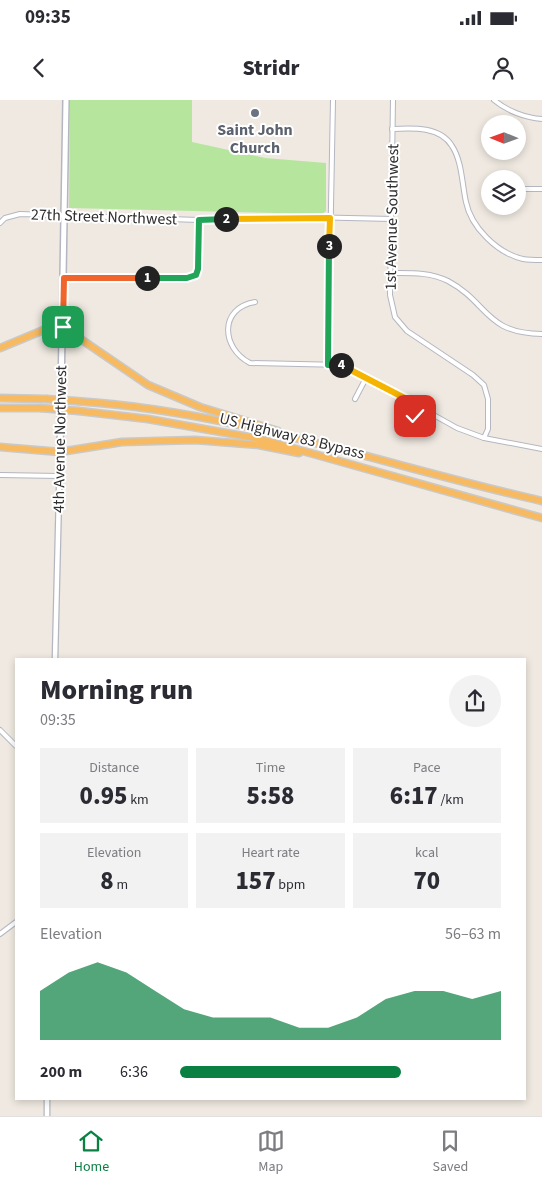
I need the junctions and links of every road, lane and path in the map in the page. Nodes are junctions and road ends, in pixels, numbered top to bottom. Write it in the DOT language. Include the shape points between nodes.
graph roads {
  1 [pos="66,100"];
  2 [pos="332,100"];
  3 [pos="393,100"];
  4 [pos="494,100"];
  5 [pos="542,118"];
  6 [pos="392,129"];
  7 [pos="526,188"];
  8 [pos="542,189"];
  9 [pos="64,217"];
  10 [pos="330,218"];
  11 [pos="392,219"];
  12 [pos="199,220"];
  13 [pos="1,221"];
  14 [pos="542,260"];
  15 [pos="391,273"];
  16 [pos="64,278"];
  17 [pos="255,302"];
  18 [pos="63,327"];
  19 [pos="542,334"];
  20 [pos="0,348"];
  21 [pos="328,365"];
  22 [pos="366,378"];
  23 [pos="0,398"];
  24 [pos="355,399"];
  25 [pos="420,406"];
  26 [pos="0,408"];
  27 [pos="415,416"];
  28 [pos="283,434"];
  29 [pos="484,438"];
  30 [pos="0,448"];
  31 [pos="542,449"];
  32 [pos="60,452"];
  33 [pos="320,456"];
  34 [pos="0,475"];
  35 [pos="60,476"];
  36 [pos="542,501"];
  37 [pos="542,518"];
  38 [pos="55,658"];
  39 [pos="0,730"];
  40 [pos="15,745"];
  41 [pos="15,923"];
  42 [pos="0,934"];
  43 [pos="47,1100"];
  44 [pos="47,1116"];
  1 -- 9 [label="main road, 4th Avenue Northwest"];
  2 -- 10 [label="street"];
  3 -- 6 [label="street, 1st Avenue Southwest"];
  4 -- 5 [label="street" via="513,111"];
  6 -- 11 [label="street, 1st Avenue Southwest"];
  6 -- 14 [label="street" via="417,128 446,139 455,154 466,204 479,229 511,254 523,259"];
  7 -- 8 [label="street"];
  9 -- 12 [label="street, 27th Street Northwest"];
  9 -- 13 [label="street, 27th Street Northwest" via="20,214"];
  9 -- 16 [label="main road, 4th Avenue Northwest"];
  10 -- 11 [label="street, 27th Street Northwest"];
  10 -- 12 [label="street, 27th Street Northwest"];
  10 -- 21 [label="street"];
  11 -- 15 [label="street, 1st Avenue Southwest"];
  12 -- 16 [label="street" via="196,275 187,278"];
  15 -- 19 [label="street" via="433,276 464,292 496,323 517,332"];
  15 -- 29 [label="street, 1st Avenue Southwest" via="390,295 395,317 407,331 484,385 488,398 488,429"];
  16 -- 18 [label="main road, 4th Avenue Northwest"];
  17 -- 21 [label="street" via="240,306 229,322 230,342 241,358 258,365"];
  18 -- 20 [label="highway" via="46,330"];
  18 -- 28 [label="highway" via="148,386"];
  18 -- 32 [label="main road, 4th Avenue Northwest"];
  21 -- 22 [label="street" via="344,365"];
  22 -- 24 [label="street"];
  22 -- 25 [label="street"];
  23 -- 28 [label="highway, US Highway 83 Bypass, bridge" via="75,401 158,410"];
  25 -- 27 [label="street"];
  25 -- 29 [label="street" via="457,428"];
  26 -- 33 [label="highway, US Highway 83 Bypass, bridge" via="40,408 148,419 225,431"];
  28 -- 36 [label="highway, US Highway 83 Bypass"];
  29 -- 31 [label="street"];
  30 -- 32 [label="highway"];
  32 -- 33 [label="highway" via="122,442 195,440"];
  32 -- 35 [label="street, 4th Avenue Northwest"];
  33 -- 37 [label="highway, US Highway 83 Bypass"];
  34 -- 35 [label="street"];
  35 -- 38 [label="street, 4th Avenue Northwest"];
  39 -- 40 [label="street"];
  41 -- 42 [label="street"];
  43 -- 44 [label="street"];
}
